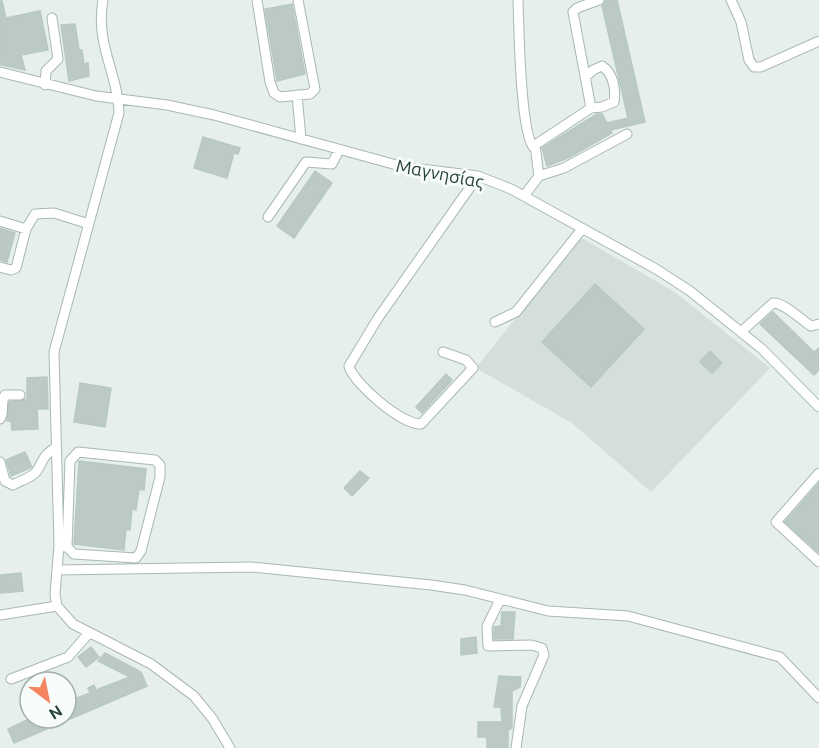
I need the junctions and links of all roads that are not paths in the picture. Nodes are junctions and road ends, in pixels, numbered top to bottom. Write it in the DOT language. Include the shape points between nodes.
graph roads {
  1 [pos="103,0"];
  2 [pos="257,0"];
  3 [pos="298,0"];
  4 [pos="518,0"];
  5 [pos="599,0"];
  6 [pos="731,0"];
  7 [pos="52,18"];
  8 [pos="819,41"];
  9 [pos="0,72"];
  10 [pos="585,77"];
  11 [pos="45,85"];
  12 [pos="297,96"];
  13 [pos="119,100"];
  14 [pos="591,108"];
  15 [pos="627,134"];
  16 [pos="301,139"];
  17 [pos="534,148"];
  18 [pos="339,150"];
  19 [pos="539,176"];
  20 [pos="478,177"];
  21 [pos="524,196"];
  22 [pos="268,217"];
  23 [pos="0,221"];
  24 [pos="88,224"];
  25 [pos="26,229"];
  26 [pos="582,229"];
  27 [pos="0,267"];
  28 [pos="495,322"];
  29 [pos="819,324"];
  30 [pos="741,332"];
  31 [pos="443,352"];
  32 [pos="20,395"];
  33 [pos="819,407"];
  34 [pos="0,419"];
  35 [pos="55,448"];
  36 [pos="0,462"];
  37 [pos="819,472"];
  38 [pos="63,546"];
  39 [pos="819,562"];
  40 [pos="58,570"];
  41 [pos="500,600"];
  42 [pos="57,606"];
  43 [pos="0,615"];
  44 [pos="89,633"];
  45 [pos="11,679"];
  46 [pos="819,698"];
  47 [pos="230,748"];
  48 [pos="516,748"];
  1 -- 13 [label="street" via="103,48"];
  2 -- 12 [label="street" via="272,89 280,97"];
  3 -- 12 [label="street" via="315,89"];
  4 -- 17 [label="street" via="524,102 529,140"];
  5 -- 10 [label="street" via="573,12"];
  6 -- 8 [label="street" via="754,68"];
  7 -- 11 [label="street" via="58,58 46,71"];
  9 -- 11 [label="street, Μαγνησίας"];
  10 -- 14 [label="street"];
  10 -- 14 [label="street" via="602,66 613,84 614,102"];
  11 -- 13 [label="street, Μαγνησίας"];
  12 -- 16 [label="street"];
  13 -- 16 [label="street, Μαγνησίας" via="214,115"];
  13 -- 24 [label="street" via="113,140"];
  14 -- 17 [label="street"];
  15 -- 19 [label="street" via="564,168"];
  16 -- 18 [label="street, Μαγνησίας"];
  17 -- 19 [label="street"];
  18 -- 20 [label="street, Μαγνησίας" via="404,167"];
  18 -- 22 [label="street" via="332,164 306,162"];
  19 -- 21 [label="street"];
  20 -- 21 [label="street, Μαγνησίας"];
  20 -- 31 [label="street" via="378,318 349,366 354,378 389,409 421,424 473,368 466,360"];
  21 -- 26 [label="street, Μαγνησίας"];
  23 -- 25 [label="street"];
  24 -- 25 [label="street" via="46,212 35,214"];
  24 -- 35 [label="street" via="54,352"];
  25 -- 27 [label="street" via="16,268"];
  26 -- 28 [label="street" via="516,312"];
  26 -- 30 [label="street, Μαγνησίας" via="664,274"];
  29 -- 30 [label="street" via="811,326 785,306 773,303"];
  30 -- 33 [label="street, Μαγνησίας"];
  32 -- 34 [label="street" via="5,395"];
  35 -- 36 [label="street" via="43,455 32,476 13,485 5,481"];
  35 -- 38 [label="street"];
  37 -- 39 [label="street" via="776,522"];
  38 -- 38 [label="street" via="74,554 136,558 141,551 160,465 155,460 78,452 74,455 70,461"];
  38 -- 40 [label="street"];
  40 -- 41 [label="street" via="251,567 431,585"];
  40 -- 42 [label="street"];
  41 -- 46 [label="street" via="570,614 628,616 763,651 786,661"];
  41 -- 48 [label="street" via="487,626 488,646 531,645 542,648 544,655 522,706"];
  42 -- 43 [label="street"];
  42 -- 44 [label="street" via="73,624"];
  44 -- 45 [label="street" via="68,657"];
  44 -- 47 [label="street" via="151,664 194,696"];
}
